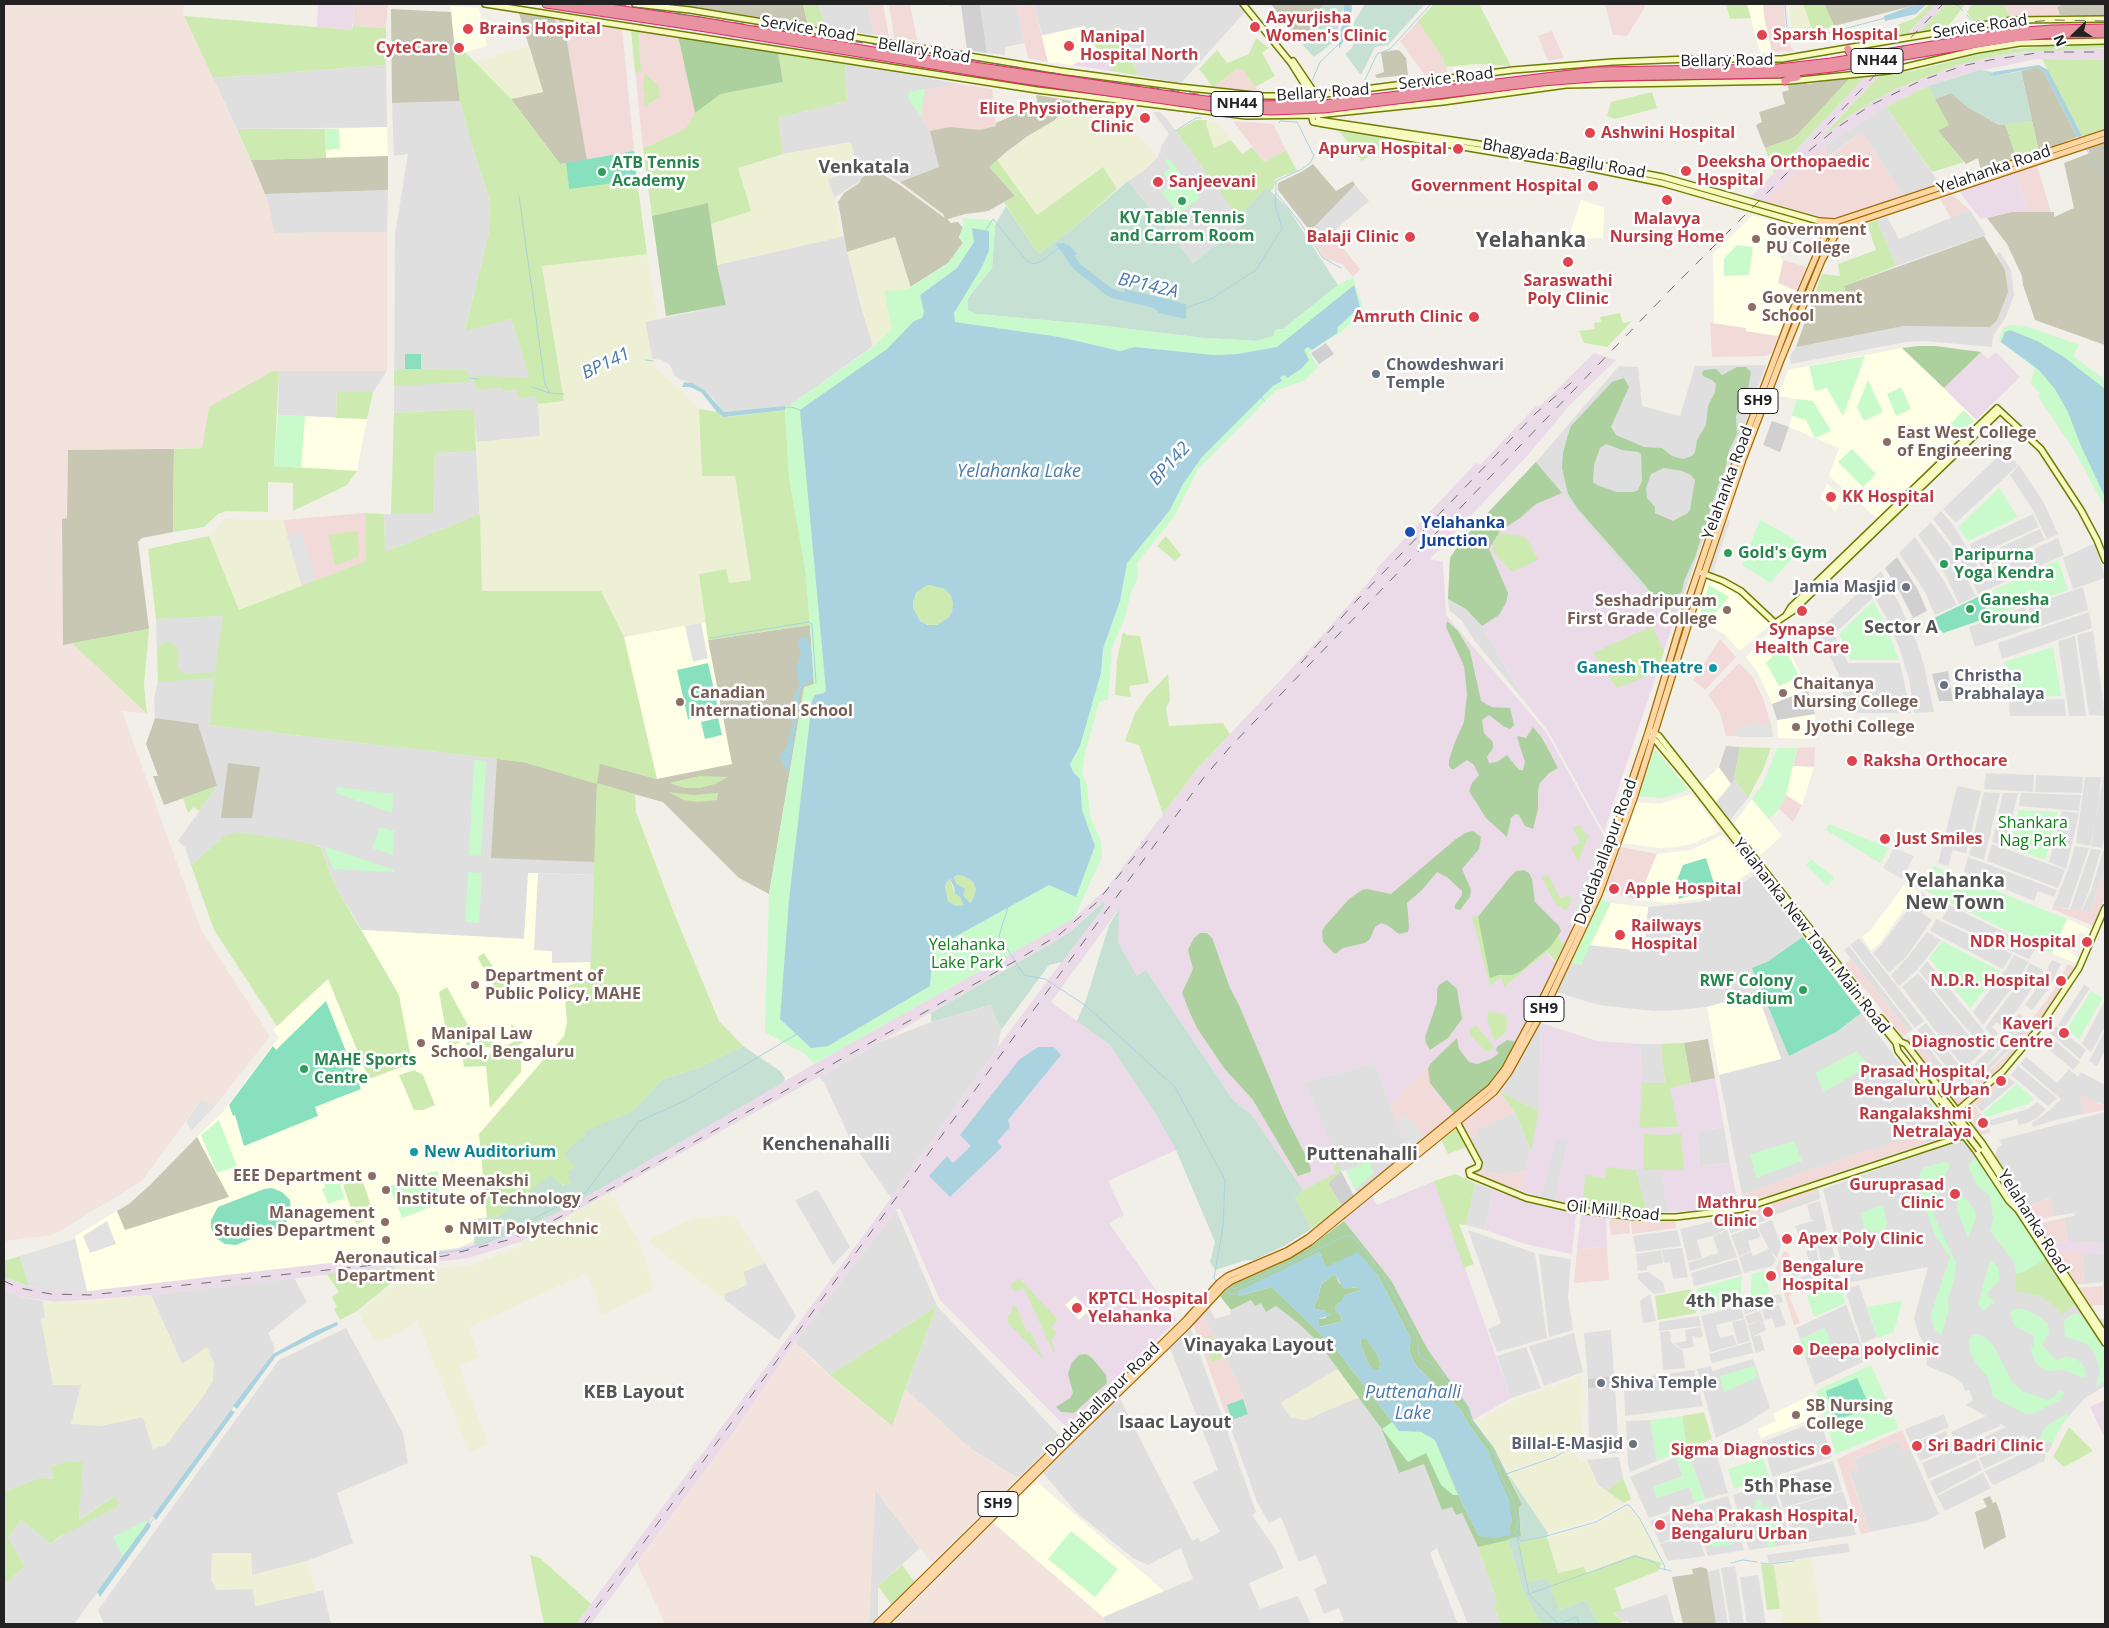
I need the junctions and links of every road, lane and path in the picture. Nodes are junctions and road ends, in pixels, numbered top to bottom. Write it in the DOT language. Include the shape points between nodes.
graph roads {
  1 [pos="485,4"];
  2 [pos="546,4"];
  3 [pos="582,4"];
  4 [pos="635,4"];
  5 [pos="1246,5"];
  6 [pos="2105,19"];
  7 [pos="700,24"];
  8 [pos="1979,25"];
  9 [pos="2105,28"];
  10 [pos="2105,34"];
  11 [pos="1981,37"];
  12 [pos="2105,41"];
  13 [pos="1848,49"];
  14 [pos="1853,58"];
  15 [pos="1778,71"];
  16 [pos="1817,71"];
  17 [pos="1785,81"];
  18 [pos="1218,92"];
  19 [pos="1313,96"];
  20 [pos="1215,113"];
  21 [pos="1315,118"];
  22 [pos="2105,133"];
  23 [pos="2095,139"];
  24 [pos="2105,139"];
  25 [pos="2065,149"];
  26 [pos="1819,221"];
  27 [pos="1838,221"];
  28 [pos="1829,226"];
  29 [pos="1824,232"];
  30 [pos="1835,234"];
  31 [pos="1798,300"];
  32 [pos="1804,303"];
  33 [pos="2105,560"];
  34 [pos="1697,571"];
  35 [pos="1704,574"];
  36 [pos="1651,734"];
  37 [pos="2105,908"];
  38 [pos="1523,1043"];
  39 [pos="1899,1043"];
  40 [pos="1958,1111"];
  41 [pos="1950,1118"];
  42 [pos="1457,1122"];
  43 [pos="1973,1130"];
  44 [pos="1965,1136"];
  45 [pos="2019,1208"];
  46 [pos="1280,1257"];
  47 [pos="1204,1304"];
  48 [pos="2105,1334"];
  49 [pos="2105,1342"];
  50 [pos="878,1624"];
  51 [pos="885,1624"];
  1 -- 20 [label="main road" via="1036,90"];
  2 -- 7 [label="highway, Bellary Road / NH44"];
  3 -- 7 [label="highway, Bellary Road / NH44"];
  4 -- 18 [label="main road, Service Road"];
  5 -- 19 [label="main road" via="1301,75"];
  6 -- 8 [label="main road, Service Road" via="2027,19"];
  7 -- 15 [label="highway, Bellary Road / NH44, bridge" via="945,69 1213,107 1271,111 1324,109 1606,76"];
  8 -- 11 [label="highway"];
  8 -- 13 [label="main road, Service Road"];
  9 -- 11 [label="highway, Bellary Road / NH44" via="2031,30"];
  10 -- 16 [label="highway, Bellary Road / NH44" via="2032,36"];
  11 -- 14 [label="highway, Bellary Road / NH44"];
  12 -- 17 [label="main road" via="2020,43 1888,71"];
  13 -- 14 [label="highway"];
  13 -- 19 [label="main road, Service Road" via="1782,59 1635,61 1513,70"];
  14 -- 15 [label="highway, Bellary Road / NH44"];
  15 -- 16 [label="highway, Bellary Road / NH44"];
  16 -- 17 [label="highway"];
  17 -- 21 [label="main road" via="1566,85"];
  18 -- 19 [label="main road, Service Road"];
  18 -- 20 [label="main road" via="1222,104"];
  19 -- 21 [label="main road"];
  20 -- 21 [label="main road"];
  21 -- 26 [label="main road, Bhagyada Bagilu Road" via="1651,174"];
  21 -- 29 [label="main road, Bhagyada Bagilu Road" via="1602,170 1731,202"];
  22 -- 23 [label="main road"];
  23 -- 24 [label="main road"];
  23 -- 25 [label="main road, Yelahanka Road"];
  25 -- 27 [label="main road, Yelahanka Road"];
  25 -- 30 [label="main road, Yelahanka Road" via="1841,227"];
  26 -- 27 [label="main road"];
  26 -- 28 [label="main road, Bhagyada Bagilu Road"];
  27 -- 28 [label="main road, Yelahanka Road"];
  28 -- 29 [label="main road, Yelahanka Road / SH9"];
  28 -- 30 [label="main road, Bhagyada Bagilu Road"];
  29 -- 30 [label="main road, Bhagyada Bagilu Road"];
  29 -- 31 [label="main road, Yelahanka Road / SH9"];
  30 -- 32 [label="main road, Yelahanka Road / SH9"];
  31 -- 32 [label="main road"];
  31 -- 34 [label="main road, Yelahanka Road / SH9"];
  32 -- 35 [label="main road, Yelahanka Road / SH9" via="1756,423"];
  33 -- 35 [label="main road" via="2080,510 2041,449 1998,409 1775,624 1741,592"];
  34 -- 35 [label="main road"];
  34 -- 36 [label="main road, Yelahanka Road / SH9"];
  35 -- 36 [label="main road, Yelahanka Road / SH9"];
  36 -- 38 [label="main road, Doddaballapur Road / SH9" via="1595,890"];
  36 -- 39 [label="main road, Yelahanka New Town Main Road" via="1806,932"];
  37 -- 40 [label="main road" via="2079,968 2039,1028 2003,1071"];
  38 -- 42 [label="main road, Doddaballapur Road / SH9" via="1509,1072 1494,1092"];
  38 -- 46 [label="main road, Doddaballapur Road / SH9" via="1491,1087"];
  39 -- 40 [label="main road, Yelahanka New Town Main Road" via="1906,1044"];
  39 -- 41 [label="main road, Yelahanka New Town Main Road" via="1898,1051"];
  39 -- 45 [label="main road, bridge" via="1980,1149"];
  40 -- 41 [label="main road"];
  40 -- 43 [label="main road, Yelahanka Road"];
  41 -- 44 [label="main road, Yelahanka New Town Main Road"];
  42 -- 44 [label="main road, Oil Mill Road" via="1479,1163 1469,1171 1470,1175 1526,1198 1578,1210 1636,1217 1676,1217 1742,1209"];
  42 -- 46 [label="main road, Doddaballapur Road / SH9" via="1326,1230 1299,1249"];
  43 -- 44 [label="main road"];
  43 -- 45 [label="main road, Yelahanka Road" via="2014,1190"];
  44 -- 45 [label="main road, Yelahanka Road" via="2009,1201"];
  45 -- 48 [label="main road, Yelahanka Road"];
  45 -- 49 [label="main road, Yelahanka Road"];
  46 -- 47 [label="main road, Doddaballapur Road / SH9" via="1230,1281"];
  47 -- 50 [label="main road, Doddaballapur Road / SH9"];
  47 -- 51 [label="main road, Doddaballapur Road / SH9"];
}
